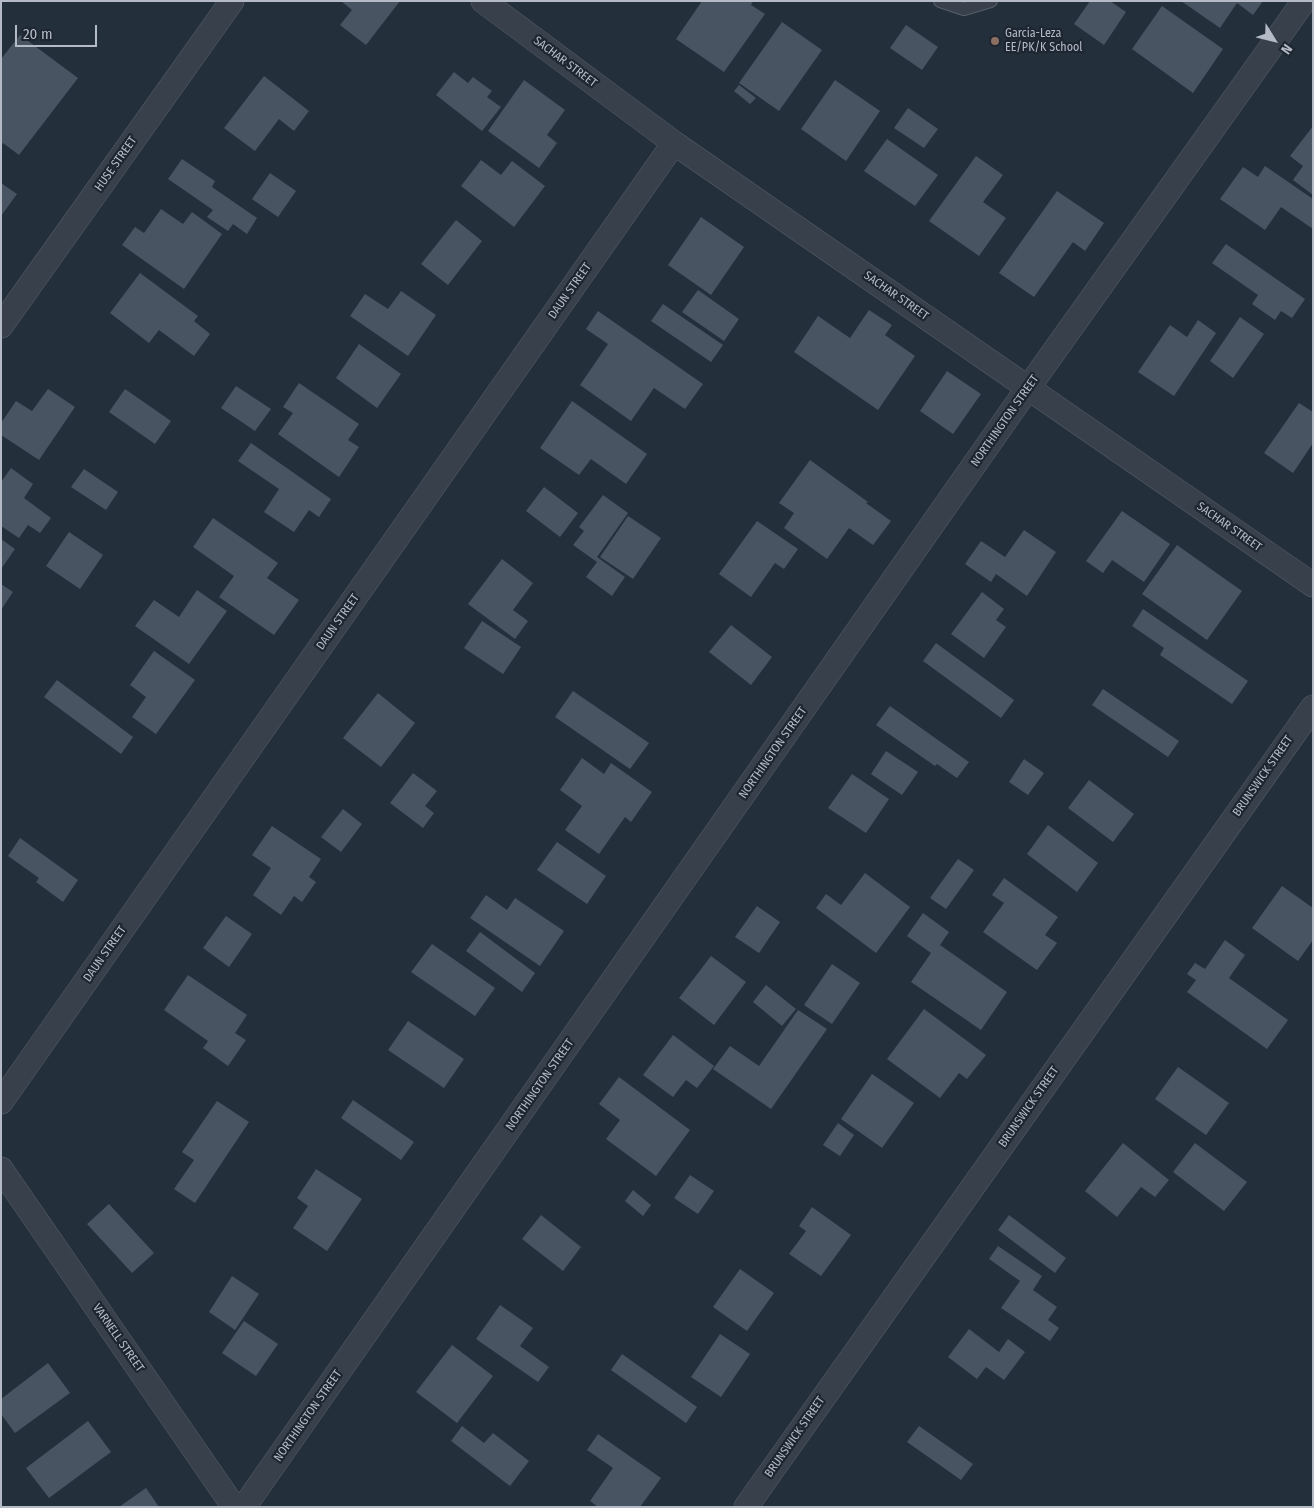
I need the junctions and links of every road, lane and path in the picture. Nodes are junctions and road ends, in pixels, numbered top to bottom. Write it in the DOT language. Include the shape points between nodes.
graph roads {
  1 [pos="232,1"];
  2 [pos="483,1"];
  3 [pos="940,1"];
  4 [pos="991,1"];
  5 [pos="1304,1"];
  6 [pos="674,142"];
  7 [pos="1,326"];
  8 [pos="1028,388"];
  9 [pos="1313,585"];
  10 [pos="1313,707"];
  11 [pos="1,1102"];
  12 [pos="1,1168"];
  13 [pos="234,1507"];
  14 [pos="244,1507"];
  15 [pos="746,1507"];
  1 -- 7 [label="street, HUSE STREET"];
  2 -- 6 [label="street, SACHAR STREET"];
  3 -- 4 [label="lane" via="964,9"];
  5 -- 8 [label="street, NORTHINGTON STREET"];
  6 -- 8 [label="street, SACHAR STREET"];
  6 -- 11 [label="street, DAUN STREET"];
  8 -- 9 [label="street, SACHAR STREET"];
  8 -- 14 [label="street, NORTHINGTON STREET"];
  10 -- 15 [label="street, BRUNSWICK STREET"];
  12 -- 13 [label="street, VARNELL STREET"];
}
